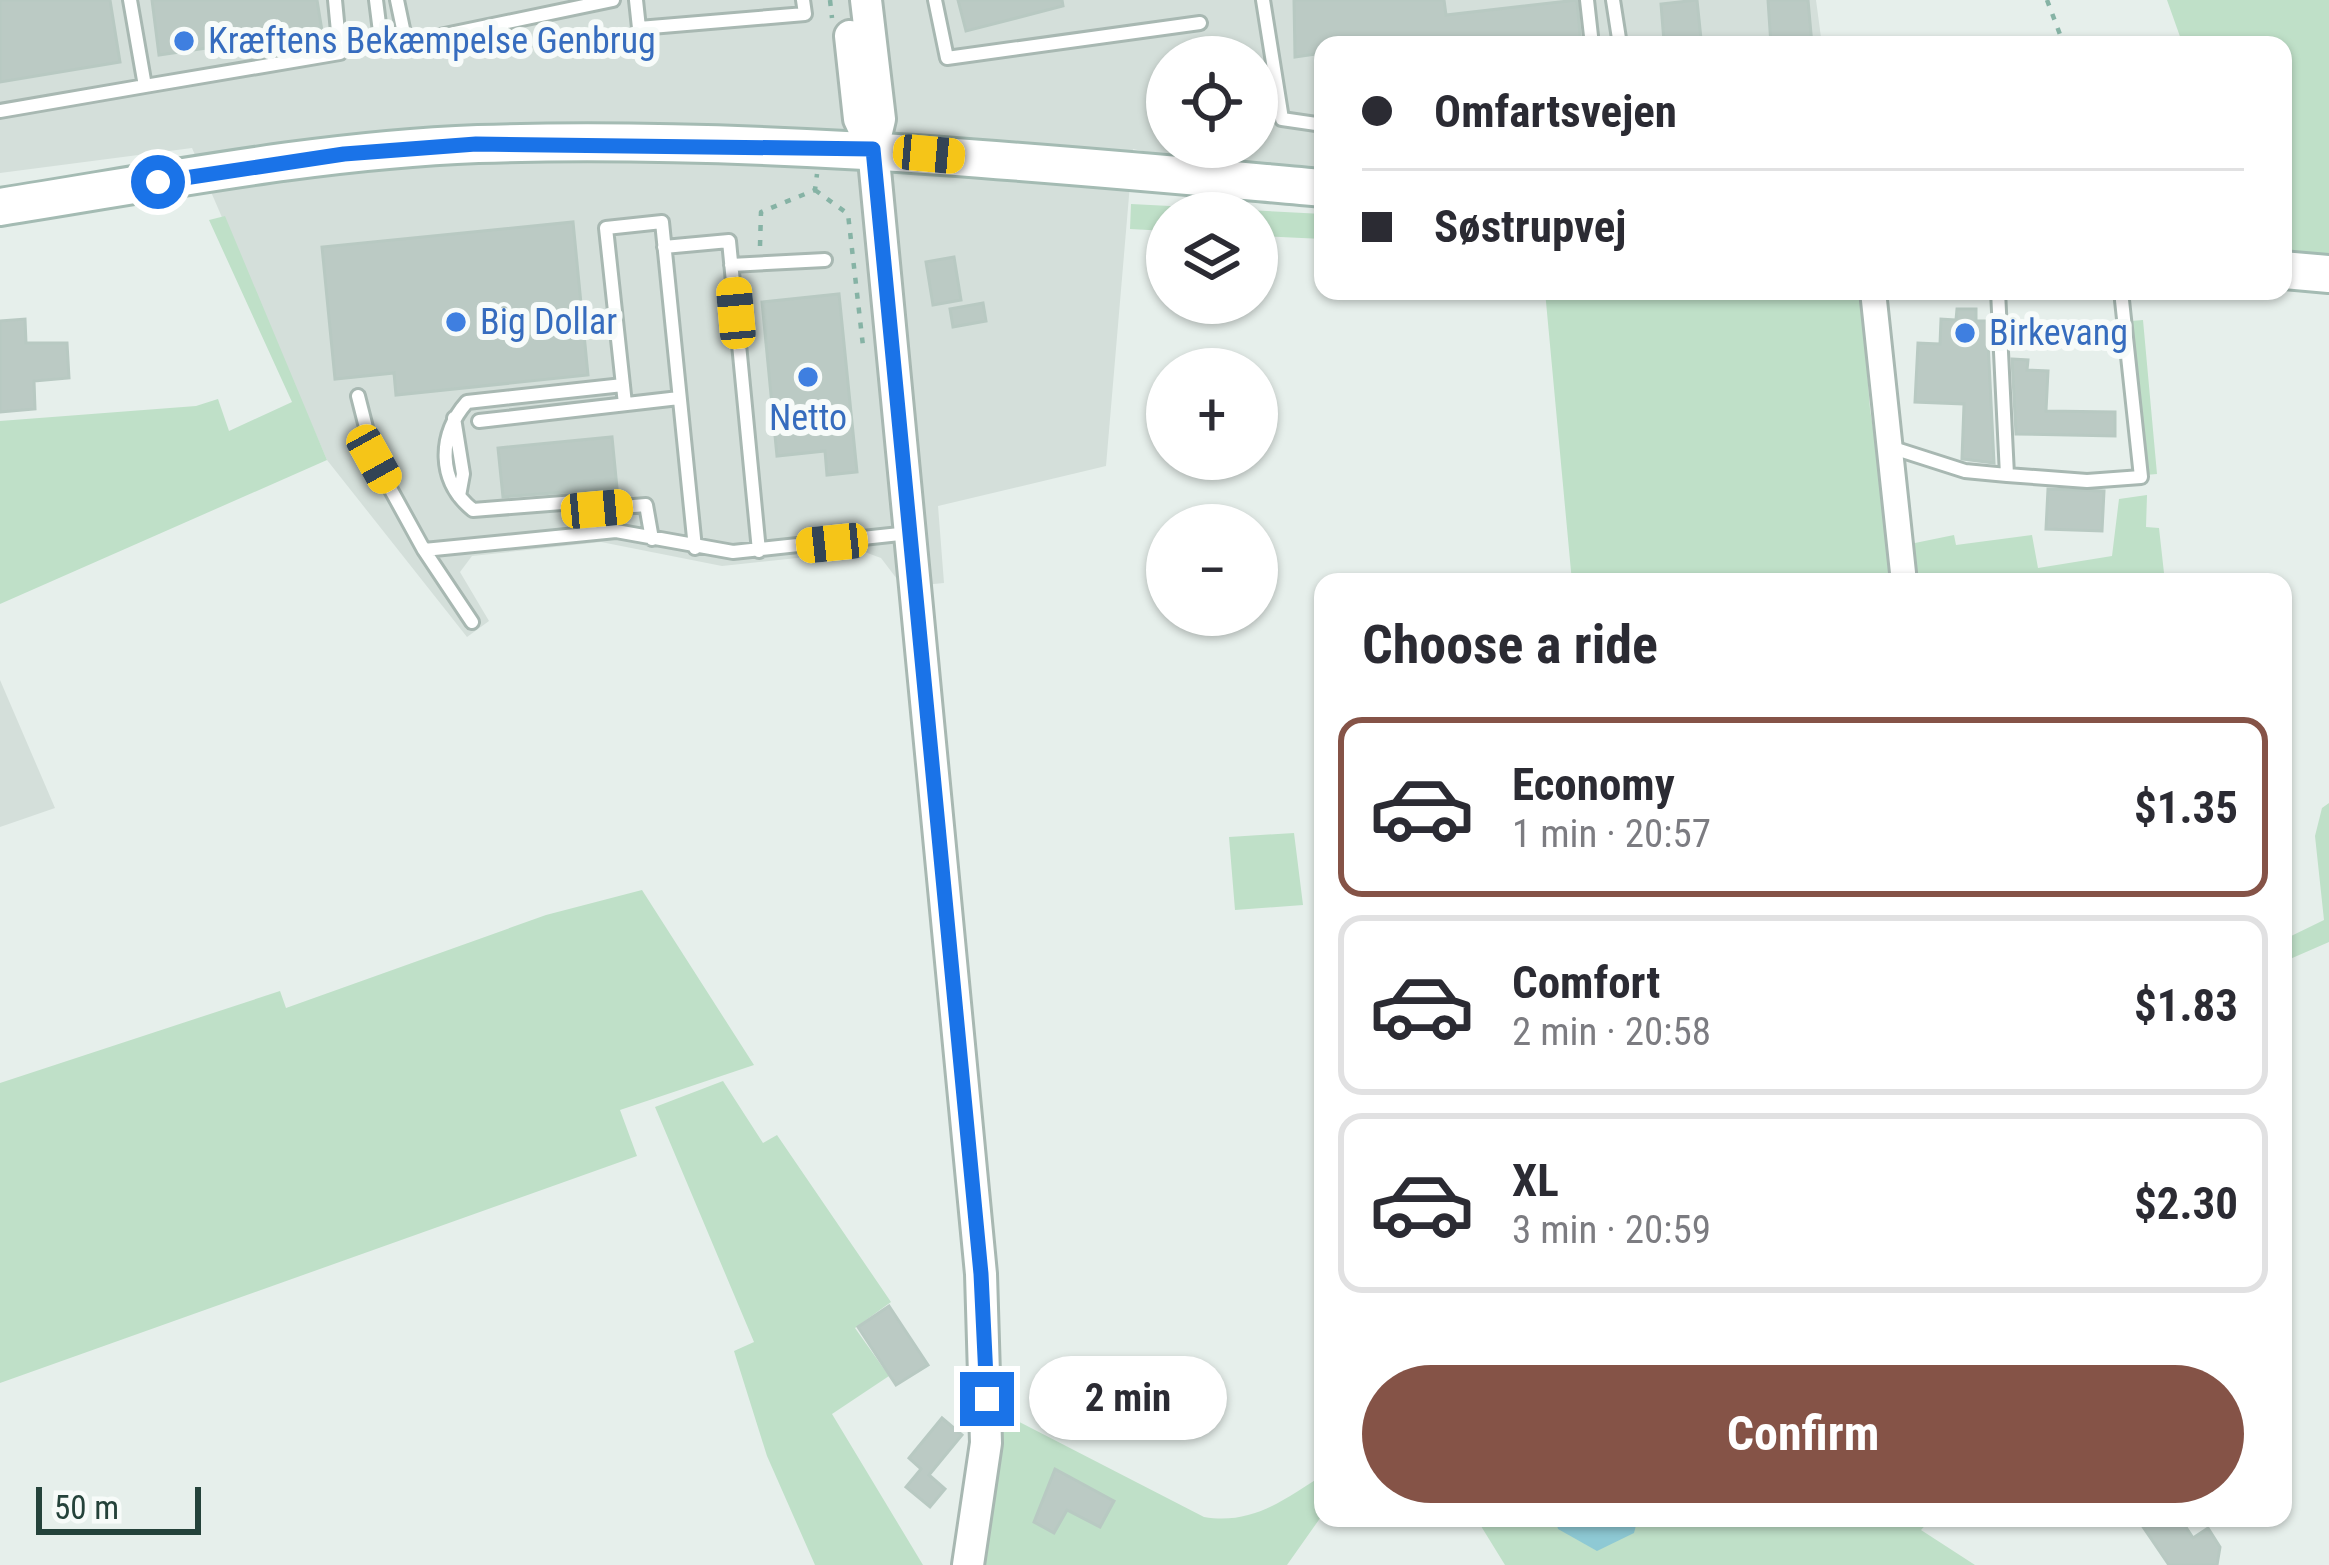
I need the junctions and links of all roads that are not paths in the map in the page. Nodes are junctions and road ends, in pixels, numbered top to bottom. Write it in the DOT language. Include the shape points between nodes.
graph roads {
  1 [pos="130,0"];
  2 [pos="335,0"];
  3 [pos="376,0"];
  4 [pos="397,0"];
  5 [pos="613,0"];
  6 [pos="636,0"];
  7 [pos="803,0"];
  8 [pos="846,0"];
  9 [pos="866,0"];
  10 [pos="935,0"];
  11 [pos="1262,0"];
  12 [pos="1587,0"];
  13 [pos="1613,0"];
  14 [pos="1199,22"];
  15 [pos="1591,36"];
  16 [pos="1619,36"];
  17 [pos="406,43"];
  18 [pos="146,86"];
  19 [pos="0,110"];
  20 [pos="1314,123"];
  21 [pos="873,149"];
  22 [pos="1314,187"];
  23 [pos="0,207"];
  24 [pos="664,247"];
  25 [pos="825,260"];
  26 [pos="731,265"];
  27 [pos="2292,271"];
  28 [pos="2329,274"];
  29 [pos="1874,300"];
  30 [pos="1998,300"];
  31 [pos="2122,300"];
  32 [pos="623,385"];
  33 [pos="358,395"];
  34 [pos="680,398"];
  35 [pos="625,404"];
  36 [pos="479,421"];
  37 [pos="1886,446"];
  38 [pos="2007,475"];
  39 [pos="911,533"];
  40 [pos="652,539"];
  41 [pos="694,548"];
  42 [pos="424,550"];
  43 [pos="759,551"];
  44 [pos="1903,573"];
  45 [pos="472,622"];
  46 [pos="968,1565"];
  1 -- 18 [label="lane"];
  2 -- 18 [label="lane" via="340,53"];
  3 -- 17 [label="lane" via="382,48"];
  4 -- 17 [label="lane"];
  5 -- 17 [label="lane"];
  6 -- 7 [label="lane" via="638,28 805,14"];
  8 -- 21 [label="street" via="859,119"];
  9 -- 21 [label="street" via="880,118"];
  10 -- 14 [label="lane" via="947,58"];
  11 -- 20 [label="lane" via="1282,119"];
  12 -- 15 [label="lane"];
  13 -- 16 [label="lane"];
  18 -- 19 [label="lane"];
  21 -- 22 [label="main road"];
  21 -- 23 [label="main road" via="536,143 366,152"];
  21 -- 39 [label="street"];
  24 -- 26 [label="lane" via="729,241"];
  24 -- 32 [label="lane" via="662,221 606,228"];
  24 -- 34 [label="lane"];
  25 -- 26 [label="lane"];
  26 -- 43 [label="lane"];
  27 -- 28 [label="main road"];
  29 -- 37 [label="street"];
  30 -- 38 [label="lane"];
  31 -- 38 [label="lane" via="2141,477"];
  32 -- 35 [label="lane"];
  32 -- 40 [label="lane" via="467,402 445,443 446,471 473,510 646,505"];
  33 -- 42 [label="lane" via="374,459"];
  34 -- 35 [label="lane"];
  34 -- 41 [label="lane"];
  35 -- 36 [label="lane"];
  37 -- 38 [label="lane"];
  37 -- 44 [label="street"];
  39 -- 43 [label="lane"];
  39 -- 46 [label="street" via="982,1295 986,1442"];
  40 -- 41 [label="lane"];
  40 -- 42 [label="lane" via="616,531"];
  41 -- 43 [label="lane"];
  42 -- 45 [label="lane"];
}
